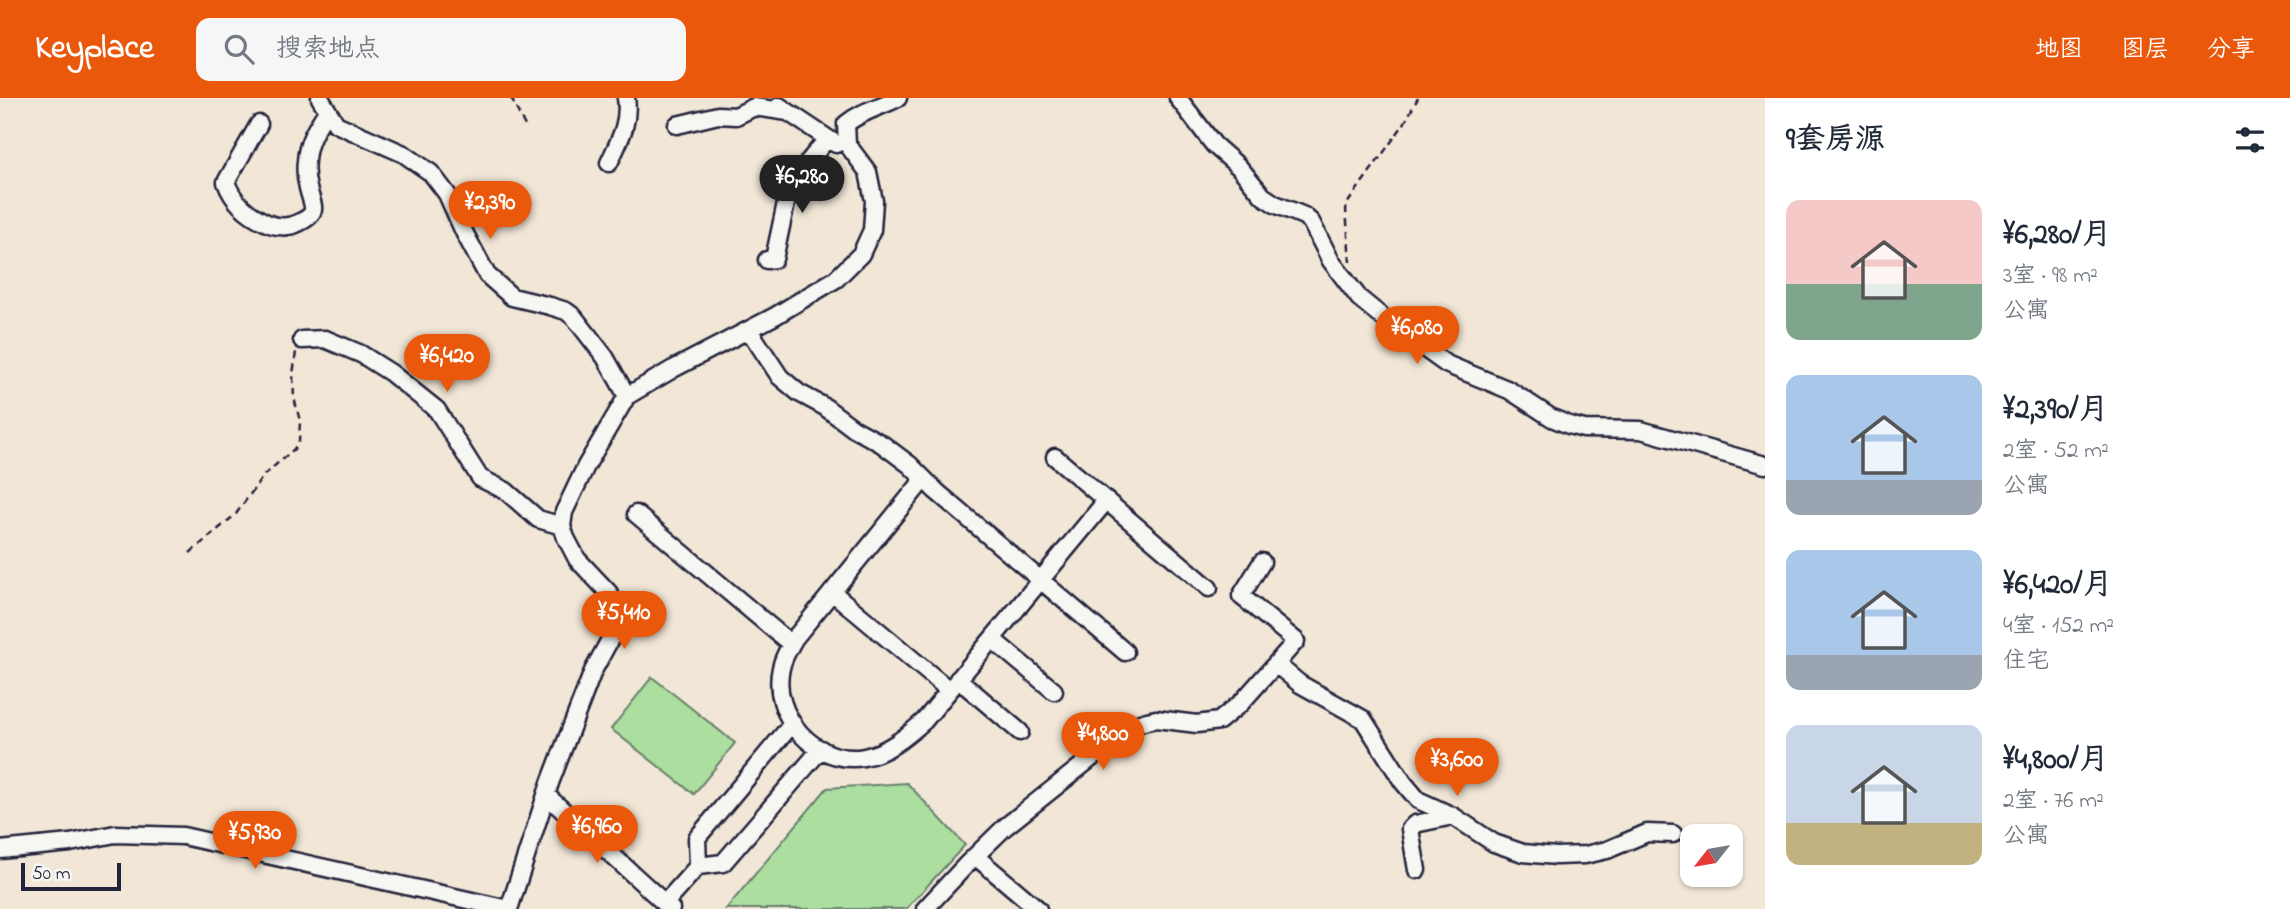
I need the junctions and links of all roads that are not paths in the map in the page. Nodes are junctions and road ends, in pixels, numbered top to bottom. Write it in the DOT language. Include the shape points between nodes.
graph roads {
  1 [pos="626,98"];
  2 [pos="770,98"];
  3 [pos="898,98"];
  4 [pos="1178,98"];
  5 [pos="324,104"];
  6 [pos="788,112"];
  7 [pos="259,124"];
  8 [pos="677,125"];
  9 [pos="827,139"];
  10 [pos="854,153"];
  11 [pos="609,163"];
  12 [pos="767,260"];
  13 [pos="749,330"];
  14 [pos="302,340"];
  15 [pos="627,396"];
  16 [pos="1055,457"];
  17 [pos="1765,465"];
  18 [pos="924,479"];
  19 [pos="1106,500"];
  20 [pos="636,514"];
  21 [pos="562,526"];
  22 [pos="1262,562"];
  23 [pos="1040,580"];
  24 [pos="1209,588"];
  25 [pos="832,592"];
  26 [pos="992,639"];
  27 [pos="791,644"];
  28 [pos="1125,652"];
  29 [pos="1276,664"];
  30 [pos="954,685"];
  31 [pos="1054,691"];
  32 [pos="792,724"];
  33 [pos="1020,732"];
  34 [pos="821,750"];
  35 [pos="547,795"];
  36 [pos="1453,816"];
  37 [pos="1673,835"];
  38 [pos="0,850"];
  39 [pos="975,856"];
  40 [pos="698,866"];
  41 [pos="1417,870"];
  42 [pos="668,906"];
  43 [pos="509,909"];
  44 [pos="925,909"];
  45 [pos="1038,909"];
  1 -- 11 [label="street" via="625,128"];
  2 -- 6 [label="street"];
  3 -- 10 [label="street" via="857,114 846,124 847,144"];
  4 -- 17 [label="street" via="1263,197 1311,222 1331,261 1359,298 1446,364 1509,390 1552,418 1584,429 1641,430"];
  5 -- 7 [label="street" via="306,160 313,213 293,226 274,226 251,216 231,196 226,182"];
  5 -- 15 [label="street" via="335,124 404,154 431,173 447,194 487,275 512,297 574,317 606,357"];
  6 -- 8 [label="street" via="754,107 736,116"];
  6 -- 9 [label="street"];
  9 -- 10 [label="street"];
  9 -- 12 [label="street" via="789,189 774,259"];
  10 -- 13 [label="street" via="867,172 874,201 872,230 861,254 836,279"];
  13 -- 15 [label="street"];
  13 -- 18 [label="street" via="780,377 882,444"];
  14 -- 21 [label="street" via="325,339 391,373 437,410 480,478 506,491 538,519"];
  15 -- 21 [label="street" via="586,466"];
  16 -- 19 [label="street"];
  18 -- 23 [label="street"];
  18 -- 25 [label="street"];
  19 -- 23 [label="street"];
  19 -- 24 [label="street"];
  20 -- 27 [label="street"];
  21 -- 35 [label="street" via="577,559 609,593 617,610 614,632 593,671"];
  22 -- 29 [label="street" via="1241,596 1296,641"];
  23 -- 26 [label="street"];
  23 -- 28 [label="street"];
  25 -- 27 [label="street"];
  25 -- 30 [label="street"];
  26 -- 30 [label="street"];
  26 -- 31 [label="street"];
  27 -- 32 [label="street" via="780,670 780,689"];
  29 -- 36 [label="street" via="1300,684 1363,719 1418,800"];
  29 -- 39 [label="street" via="1219,721 1197,724 1156,719 1140,723 1005,827"];
  30 -- 33 [label="street"];
  30 -- 34 [label="street" via="924,720 888,748 864,757 841,757"];
  32 -- 34 [label="street"];
  32 -- 40 [label="street" via="697,838"];
  34 -- 40 [label="street" via="723,863"];
  35 -- 42 [label="street"];
  35 -- 43 [label="street"];
  36 -- 37 [label="street" via="1493,843 1545,855 1585,855 1647,833"];
  36 -- 41 [label="street" via="1410,829"];
  38 -- 43 [label="street" via="115,834 183,836"];
  39 -- 44 [label="street"];
  39 -- 45 [label="street"];
  40 -- 42 [label="street"];
}
